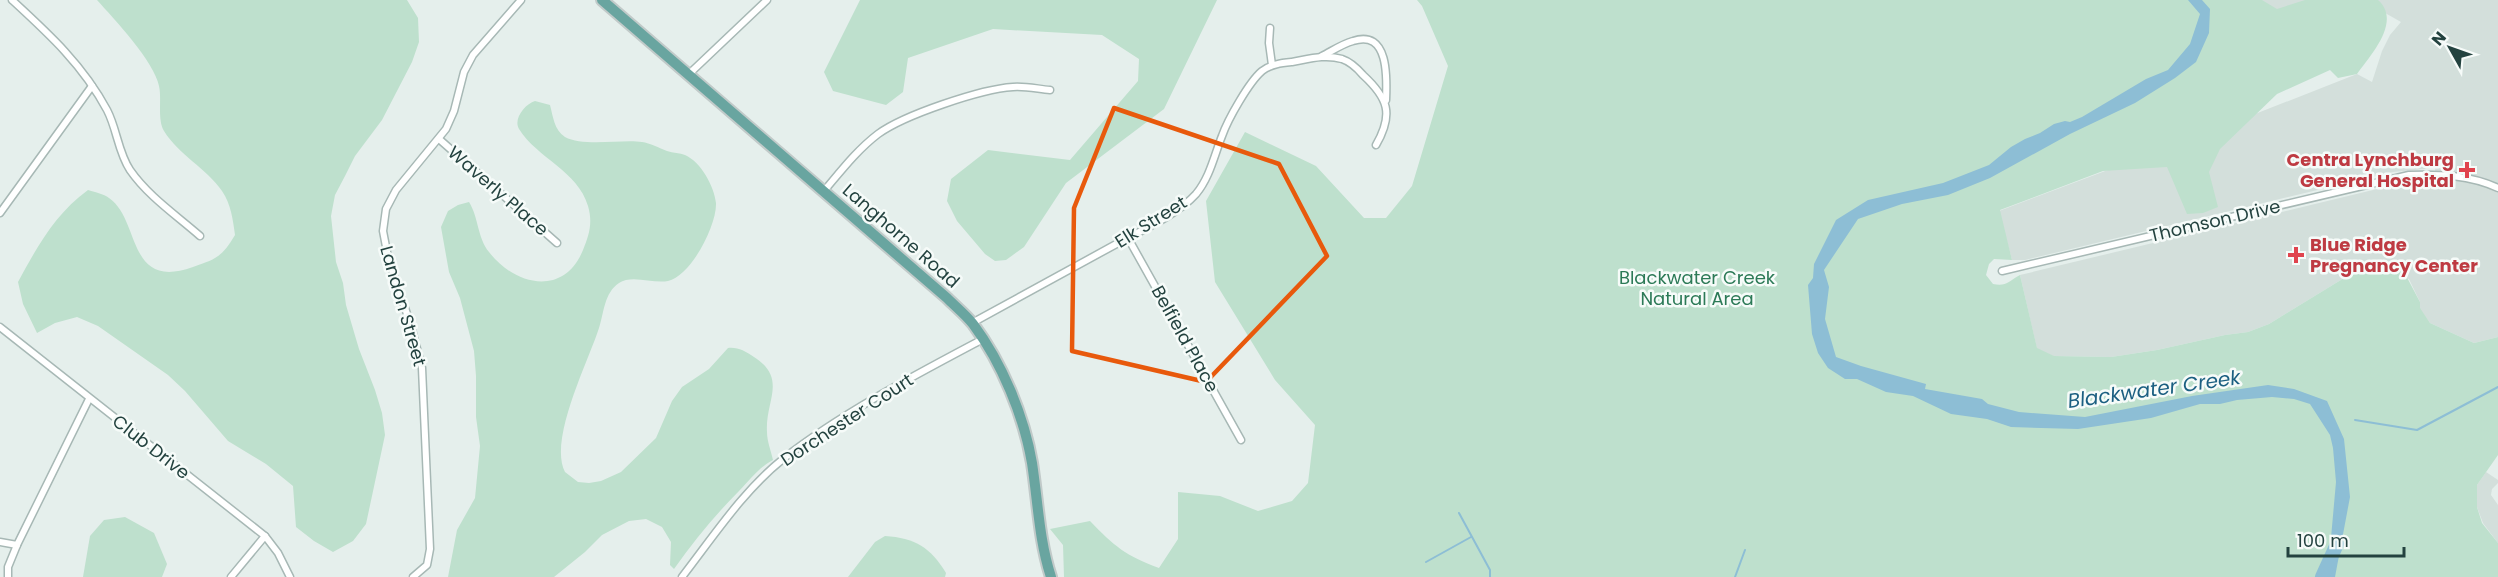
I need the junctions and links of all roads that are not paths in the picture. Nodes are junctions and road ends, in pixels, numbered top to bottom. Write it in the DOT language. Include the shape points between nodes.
graph roads {
  1 [pos="12,0"];
  2 [pos="521,0"];
  3 [pos="602,0"];
  4 [pos="767,0"];
  5 [pos="1270,28"];
  6 [pos="1322,56"];
  7 [pos="1272,65"];
  8 [pos="688,74"];
  9 [pos="92,86"];
  10 [pos="1050,90"];
  11 [pos="1386,99"];
  12 [pos="439,139"];
  13 [pos="1376,145"];
  14 [pos="2498,188"];
  15 [pos="824,191"];
  16 [pos="0,213"];
  17 [pos="200,236"];
  18 [pos="1128,238"];
  19 [pos="556,243"];
  20 [pos="2002,271"];
  21 [pos="972,324"];
  22 [pos="0,327"];
  23 [pos="983,339"];
  24 [pos="89,399"];
  25 [pos="1241,440"];
  26 [pos="265,536"];
  27 [pos="0,542"];
  28 [pos="17,545"];
  29 [pos="8,577"];
  30 [pos="231,577"];
  31 [pos="290,577"];
  32 [pos="413,577"];
  33 [pos="682,577"];
  34 [pos="1051,577"];
  1 -- 9 [label="street" via="63,46"];
  2 -- 12 [label="street, Landon Street" via="467,64 454,111"];
  3 -- 8 [label="main road, Langhorne Road"];
  4 -- 8 [label="street"];
  5 -- 7 [label="street"];
  6 -- 7 [label="street"];
  6 -- 11 [label="street" via="1353,64"];
  6 -- 11 [label="street" via="1355,40 1377,46 1387,69"];
  7 -- 18 [label="street, Elk Street" via="1262,71 1242,99 1222,134 1209,173 1195,194"];
  8 -- 15 [label="main road, Langhorne Road"];
  9 -- 16 [label="street"];
  9 -- 17 [label="street" via="108,113 131,171"];
  10 -- 15 [label="street" via="1014,87 981,93 921,113 880,133 854,155"];
  11 -- 13 [label="street" via="1386,121"];
  12 -- 19 [label="street, Waverly Place"];
  12 -- 32 [label="street, Landon Street" via="390,199 383,231 417,346 424,390 430,549 427,564"];
  14 -- 20 [label="street, Thomson Drive" via="2461,177 2409,175"];
  15 -- 21 [label="main road, Langhorne Road"];
  18 -- 21 [label="street, Elk Street"];
  18 -- 25 [label="street, Belfield Place"];
  21 -- 23 [label="main road, Langhorne Road"];
  22 -- 24 [label="street, Club Drive"];
  23 -- 33 [label="street, Dorchester Court" via="894,387 782,460 743,499"];
  23 -- 34 [label="main road, Langhorne Road" via="1024,430"];
  24 -- 26 [label="street, Club Drive"];
  24 -- 28 [label="street"];
  26 -- 30 [label="street"];
  26 -- 31 [label="street, Club Drive"];
  27 -- 28 [label="street"];
  28 -- 29 [label="street"];
}
